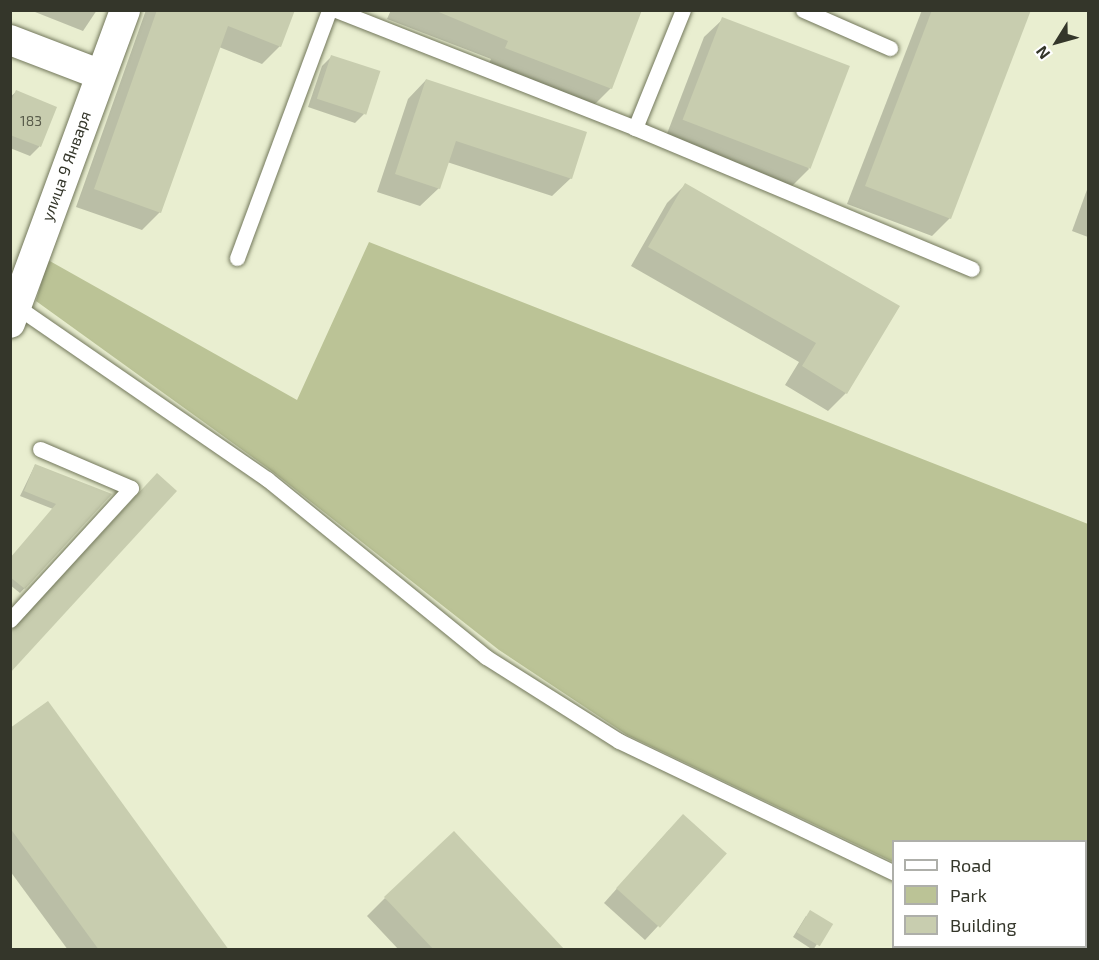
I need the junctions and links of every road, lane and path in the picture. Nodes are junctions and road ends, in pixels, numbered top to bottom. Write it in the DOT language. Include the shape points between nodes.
graph roads {
  1 [pos="124,10"];
  2 [pos="329,10"];
  3 [pos="336,10"];
  4 [pos="683,10"];
  5 [pos="803,10"];
  6 [pos="10,40"];
  7 [pos="890,48"];
  8 [pos="99,74"];
  9 [pos="635,128"];
  10 [pos="237,258"];
  11 [pos="972,269"];
  12 [pos="13,314"];
  13 [pos="40,449"];
  14 [pos="10,620"];
  15 [pos="892,872"];
  1 -- 8 [label="street, улица 9 Января"];
  2 -- 10 [label="lane"];
  3 -- 9 [label="lane"];
  4 -- 9 [label="lane"];
  5 -- 7 [label="lane"];
  6 -- 8 [label="street"];
  8 -- 12 [label="street, улица 9 Января"];
  9 -- 11 [label="lane"];
  12 -- 15 [label="lane" via="267,479 486,657 618,741"];
  13 -- 14 [label="lane" via="131,488"];
}
